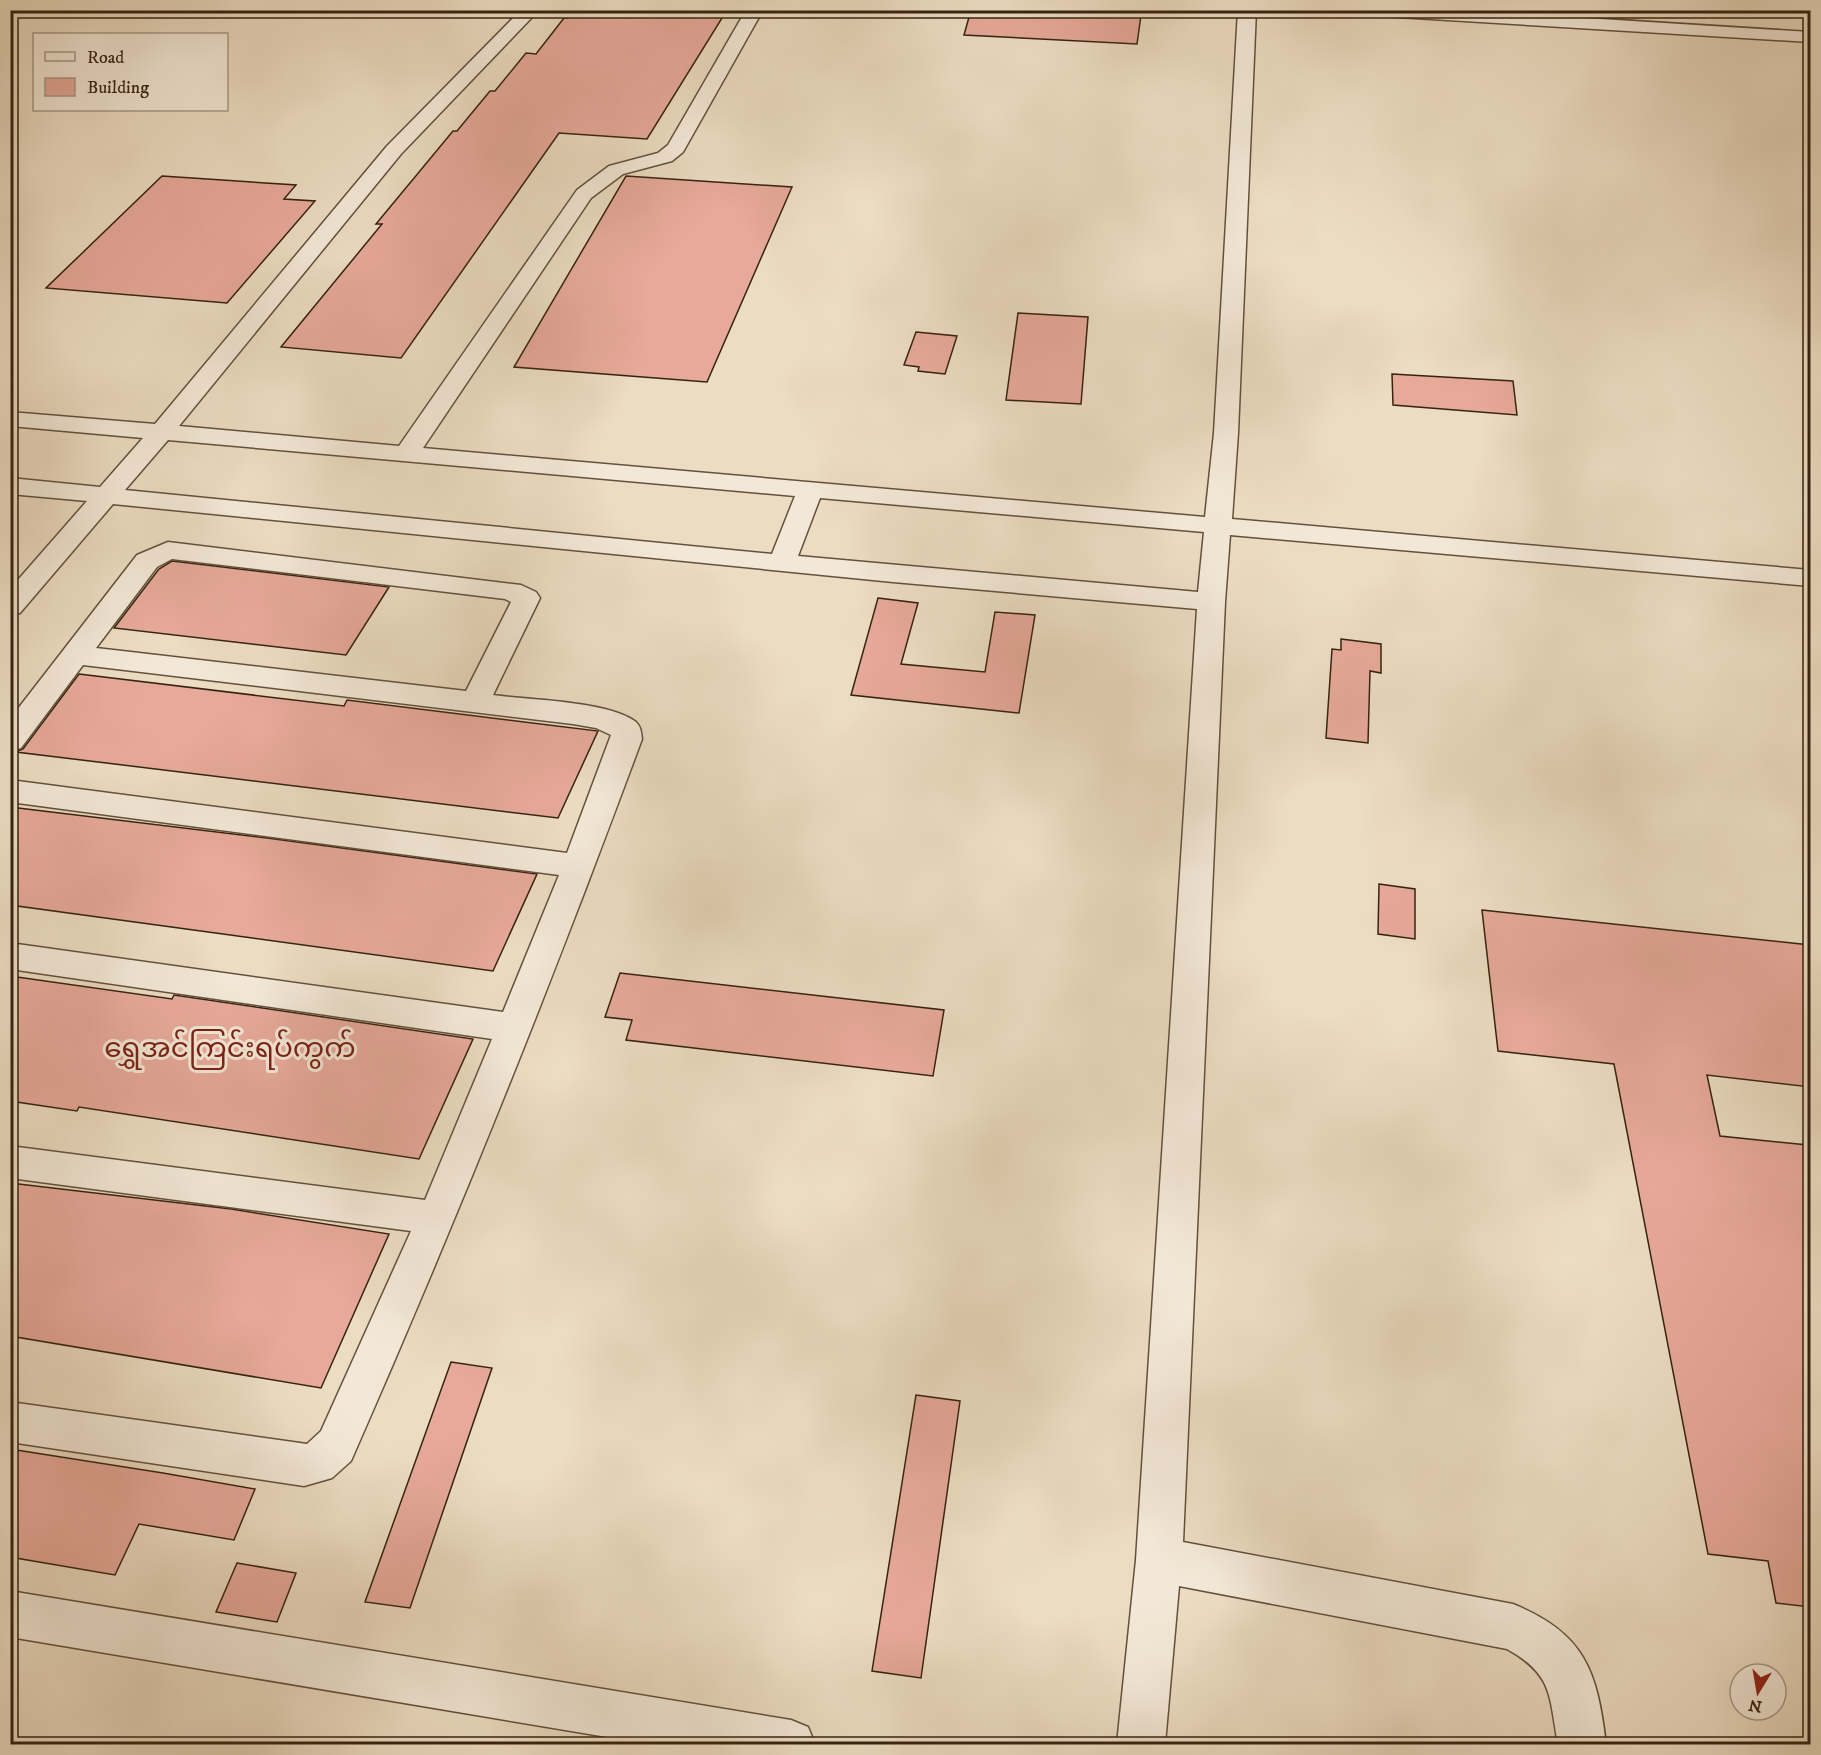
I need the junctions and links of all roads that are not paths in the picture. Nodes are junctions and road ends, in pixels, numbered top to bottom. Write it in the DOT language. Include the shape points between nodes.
graph roads {
  1 [pos="531,10"];
  2 [pos="755,10"];
  3 [pos="1247,10"];
  4 [pos="1364,10"];
  5 [pos="1810,37"];
  6 [pos="10,419"];
  7 [pos="163,433"];
  8 [pos="407,453"];
  9 [pos="10,486"];
  10 [pos="810,490"];
  11 [pos="108,496"];
  12 [pos="1218,527"];
  13 [pos="782,563"];
  14 [pos="1810,578"];
  15 [pos="1211,602"];
  16 [pos="10,608"];
  17 [pos="76,655"];
  18 [pos="475,702"];
  19 [pos="10,741"];
  20 [pos="10,791"];
  21 [pos="579,866"];
  22 [pos="10,956"];
  23 [pos="516,1028"];
  24 [pos="10,1162"];
  25 [pos="437,1218"];
  26 [pos="10,1422"];
  27 [pos="1159,1560"];
  28 [pos="10,1614"];
  29 [pos="791,1744"];
  30 [pos="1141,1744"];
  31 [pos="1582,1744"];
  1 -- 7 [label="street" via="394,150"];
  2 -- 8 [label="street" via="676,148 665,157 616,170 584,194"];
  3 -- 12 [label="street"];
  4 -- 5 [label="street"];
  6 -- 7 [label="street"];
  7 -- 8 [label="street"];
  7 -- 11 [label="street"];
  8 -- 10 [label="street"];
  9 -- 11 [label="street"];
  10 -- 12 [label="street"];
  10 -- 13 [label="street"];
  11 -- 13 [label="street"];
  11 -- 16 [label="street"];
  12 -- 14 [label="street"];
  12 -- 15 [label="street"];
  13 -- 15 [label="street"];
  15 -- 27 [label="street"];
  17 -- 18 [label="street"];
  17 -- 18 [label="street" via="147,561 156,554 180,549 521,595 526,598 524,605"];
  17 -- 19 [label="street"];
  18 -- 21 [label="street" via="591,718 626,730 627,739"];
  20 -- 21 [label="street"];
  21 -- 23 [label="street"];
  22 -- 23 [label="street"];
  23 -- 25 [label="street"];
  24 -- 25 [label="street"];
  25 -- 26 [label="street" via="336,1446 317,1463 304,1465"];
  27 -- 30 [label="street"];
  27 -- 31 [label="street" via="1513,1627 1539,1639 1559,1657 1570,1679"];
  28 -- 29 [label="street"];
}
